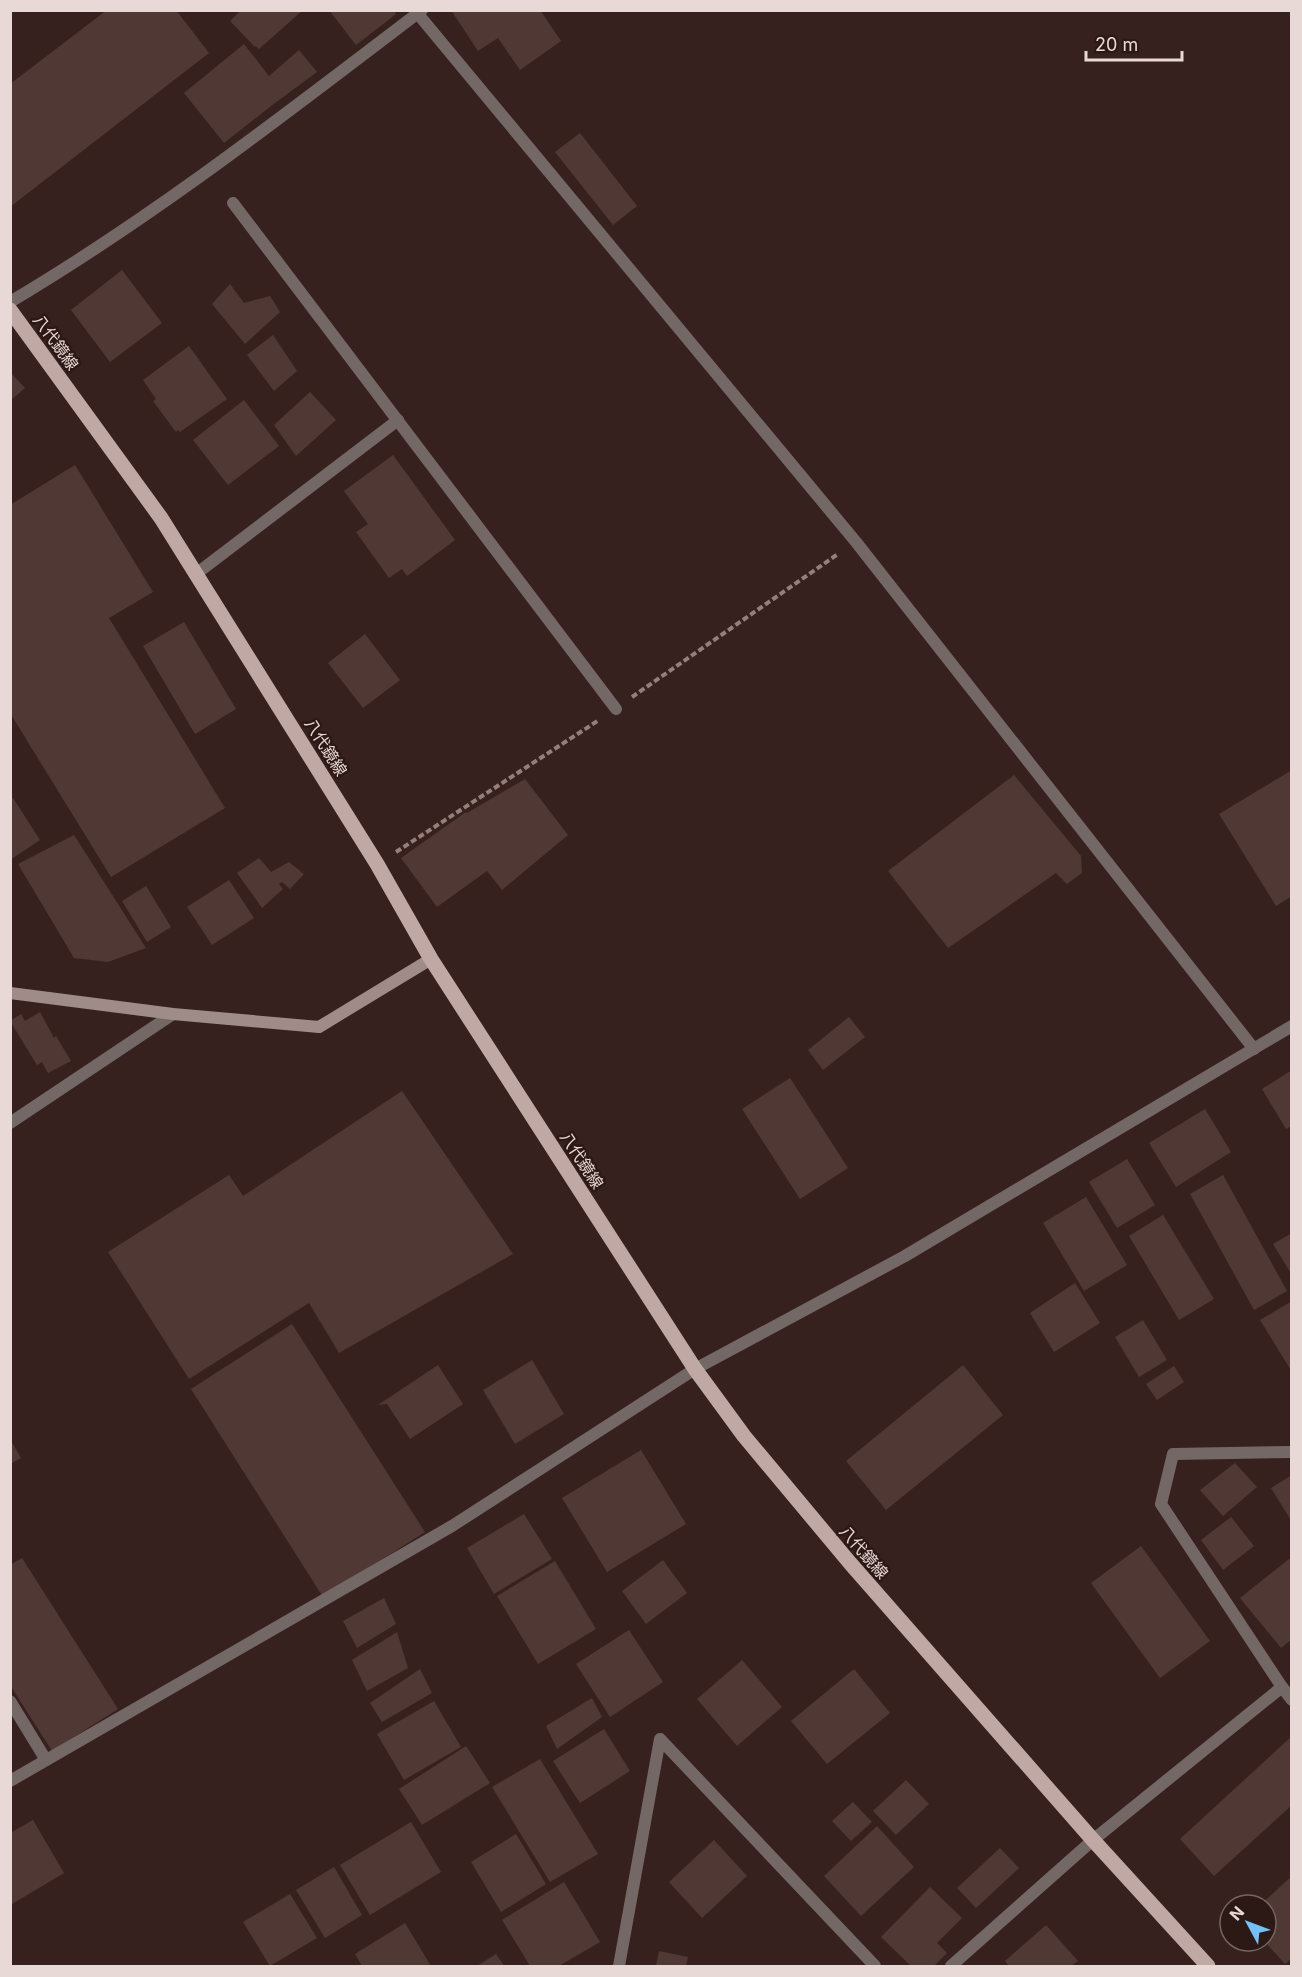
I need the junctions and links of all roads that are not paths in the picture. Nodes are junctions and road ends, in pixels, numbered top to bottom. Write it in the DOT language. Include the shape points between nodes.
graph roads {
  1 [pos="420,12"];
  2 [pos="233,202"];
  3 [pos="10,302"];
  4 [pos="10,310"];
  5 [pos="398,420"];
  6 [pos="196,574"];
  7 [pos="616,708"];
  8 [pos="431,959"];
  9 [pos="10,993"];
  10 [pos="173,1014"];
  11 [pos="1292,1026"];
  12 [pos="1254,1049"];
  13 [pos="10,1123"];
  14 [pos="695,1369"];
  15 [pos="1292,1452"];
  16 [pos="1282,1687"];
  17 [pos="1292,1700"];
  18 [pos="10,1701"];
  19 [pos="46,1760"];
  20 [pos="10,1781"];
  21 [pos="1093,1840"];
  22 [pos="619,1966"];
  23 [pos="875,1966"];
  24 [pos="951,1966"];
  25 [pos="1208,1966"];
  1 -- 3 [label="street" via="206,172 73,265"];
  1 -- 12 [label="street" via="856,542"];
  2 -- 5 [label="street"];
  4 -- 6 [label="main road, 八代鏡線" via="161,518"];
  5 -- 6 [label="street"];
  5 -- 7 [label="street"];
  6 -- 8 [label="main road, 八代鏡線" via="377,864"];
  8 -- 10 [label="main road" via="319,1027"];
  8 -- 14 [label="main road, 八代鏡線"];
  9 -- 10 [label="main road"];
  10 -- 13 [label="street"];
  11 -- 12 [label="street"];
  12 -- 14 [label="street" via="905,1256"];
  14 -- 19 [label="street" via="452,1527"];
  14 -- 21 [label="main road, 八代鏡線" via="744,1436 835,1545"];
  15 -- 16 [label="street" via="1173,1454 1161,1504"];
  16 -- 17 [label="street"];
  16 -- 21 [label="street"];
  18 -- 19 [label="street"];
  19 -- 20 [label="street"];
  21 -- 24 [label="street"];
  21 -- 25 [label="main road, 八代鏡線"];
  22 -- 23 [label="street" via="660,1739"];
}
